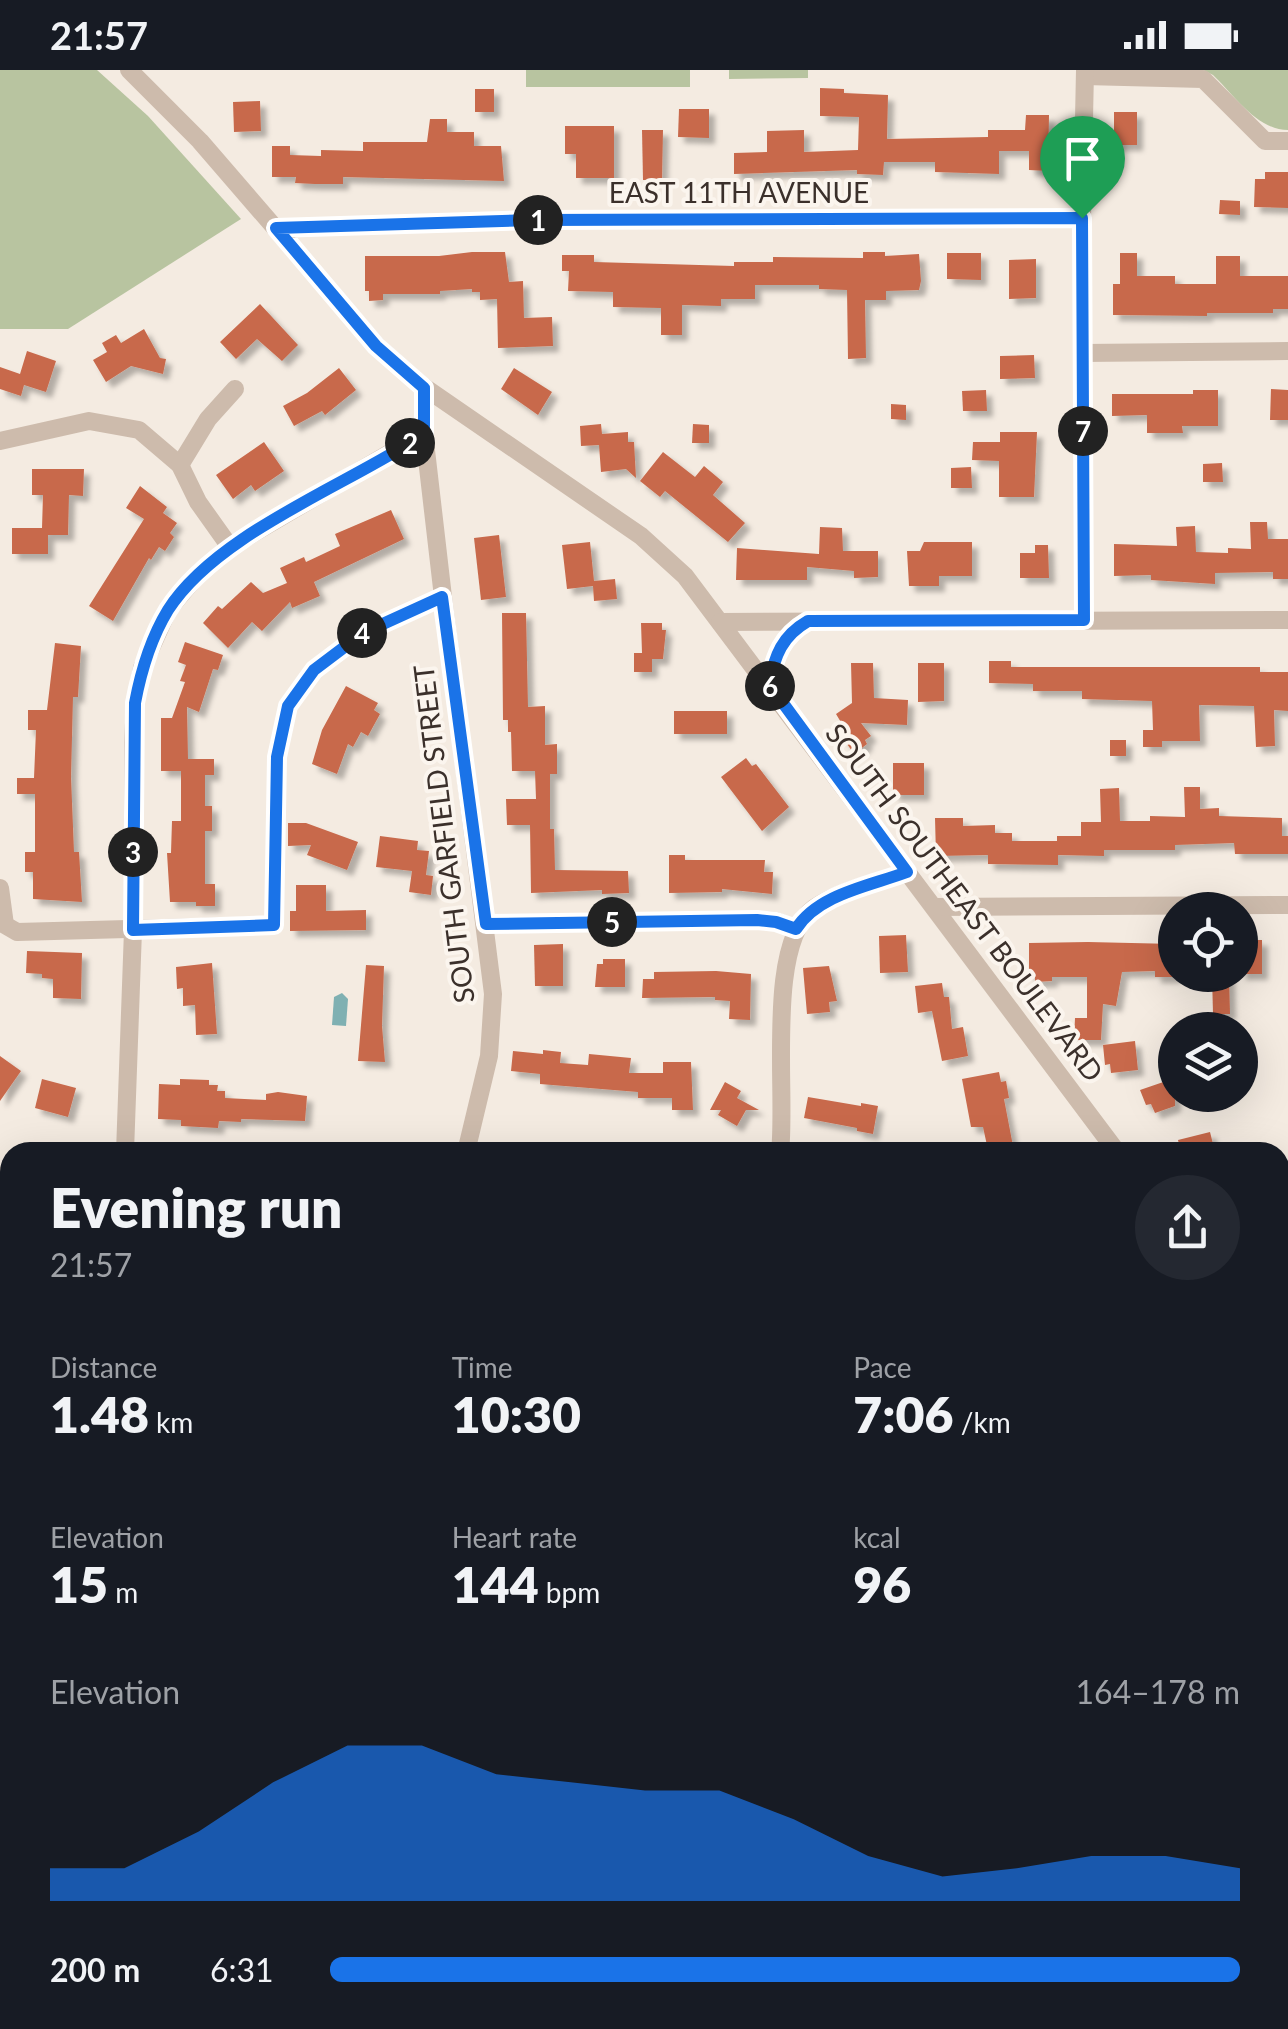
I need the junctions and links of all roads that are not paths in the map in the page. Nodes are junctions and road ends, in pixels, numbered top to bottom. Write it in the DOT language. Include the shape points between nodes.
graph roads {
  1 [pos="129,70"];
  2 [pos="1085,73"];
  3 [pos="1288,140"];
  4 [pos="1082,218"];
  5 [pos="276,228"];
  6 [pos="1288,351"];
  7 [pos="1082,353"];
  8 [pos="424,388"];
  9 [pos="235,389"];
  10 [pos="424,434"];
  11 [pos="0,441"];
  12 [pos="180,465"];
  13 [pos="230,547"];
  14 [pos="442,597"];
  15 [pos="1084,620"];
  16 [pos="1288,620"];
  17 [pos="808,621"];
  18 [pos="720,622"];
  19 [pos="769,684"];
  20 [pos="907,872"];
  21 [pos="0,888"];
  22 [pos="1288,904"];
  23 [pos="934,907"];
  24 [pos="486,924"];
  25 [pos="796,929"];
  26 [pos="133,930"];
  27 [pos="125,1142"];
  28 [pos="468,1142"];
  29 [pos="780,1142"];
  30 [pos="1110,1142"];
  1 -- 5 [label="street, SOUTH SOUTHEAST BOULEVARD"];
  2 -- 3 [label="street" via="1202,80 1265,140"];
  2 -- 4 [label="street"];
  4 -- 5 [label="street, EAST 11TH AVENUE"];
  4 -- 7 [label="street"];
  5 -- 8 [label="street, SOUTH SOUTHEAST BOULEVARD" via="376,346"];
  6 -- 7 [label="street"];
  7 -- 15 [label="street"];
  8 -- 10 [label="street, SOUTH GARFIELD STREET"];
  8 -- 18 [label="street, SOUTH SOUTHEAST BOULEVARD" via="641,536 685,576"];
  9 -- 12 [label="street"];
  10 -- 13 [label="street"];
  10 -- 14 [label="street, SOUTH GARFIELD STREET"];
  11 -- 12 [label="street" via="89,421 138,430"];
  12 -- 13 [label="street"];
  13 -- 26 [label="street" via="168,610 142,668 133,743"];
  14 -- 24 [label="street, SOUTH GARFIELD STREET"];
  14 -- 26 [label="street" via="363,633 314,670 288,706 277,757 274,925"];
  15 -- 16 [label="street"];
  15 -- 17 [label="street"];
  17 -- 18 [label="street"];
  17 -- 19 [label="street" via="782,642"];
  18 -- 19 [label="street, SOUTH SOUTHEAST BOULEVARD"];
  19 -- 20 [label="street, SOUTH SOUTHEAST BOULEVARD"];
  20 -- 23 [label="street, SOUTH SOUTHEAST BOULEVARD"];
  20 -- 25 [label="street" via="824,903"];
  21 -- 26 [label="street" via="5,925 18,932"];
  22 -- 23 [label="street"];
  23 -- 30 [label="street, SOUTH SOUTHEAST BOULEVARD"];
  24 -- 25 [label="street" via="757,920"];
  24 -- 28 [label="street, SOUTH GARFIELD STREET" via="490,1056"];
  25 -- 29 [label="street" via="784,986"];
  26 -- 27 [label="street"];
}
